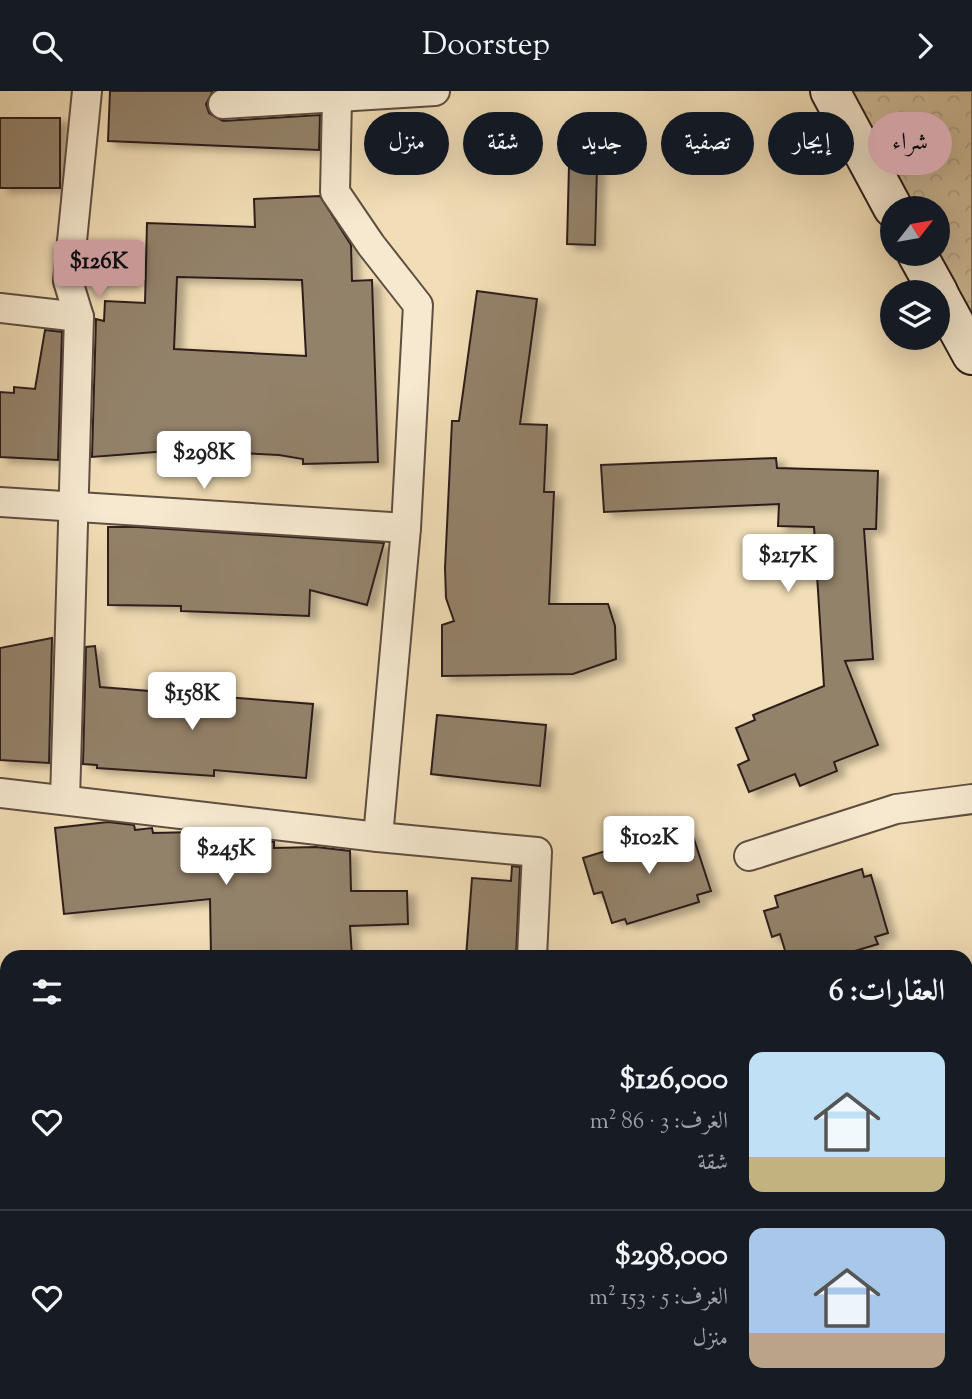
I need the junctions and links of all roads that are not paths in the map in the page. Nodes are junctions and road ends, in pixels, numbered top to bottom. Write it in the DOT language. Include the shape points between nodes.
graph roads {
  1 [pos="88,91"];
  2 [pos="435,91"];
  3 [pos="830,91"];
  4 [pos="337,99"];
  5 [pos="223,104"];
  6 [pos="887,196"];
  7 [pos="0,309"];
  8 [pos="950,315"];
  9 [pos="79,317"];
  10 [pos="972,355"];
  11 [pos="0,502"];
  12 [pos="75,507"];
  13 [pos="406,528"];
  14 [pos="0,793"];
  15 [pos="972,799"];
  16 [pos="65,800"];
  17 [pos="378,837"];
  18 [pos="749,856"];
  19 [pos="532,950"];
  1 -- 9 [label="street" via="68,281"];
  2 -- 4 [label="street"];
  3 -- 6 [label="main road"];
  4 -- 5 [label="street"];
  4 -- 13 [label="street" via="335,192 418,305"];
  7 -- 9 [label="street"];
  8 -- 10 [label="main road"];
  9 -- 12 [label="street"];
  11 -- 12 [label="street"];
  12 -- 13 [label="street"];
  12 -- 16 [label="street"];
  13 -- 17 [label="street"];
  14 -- 16 [label="street"];
  15 -- 18 [label="street" via="896,809"];
  16 -- 17 [label="street"];
  17 -- 19 [label="street" via="537,852"];
}
